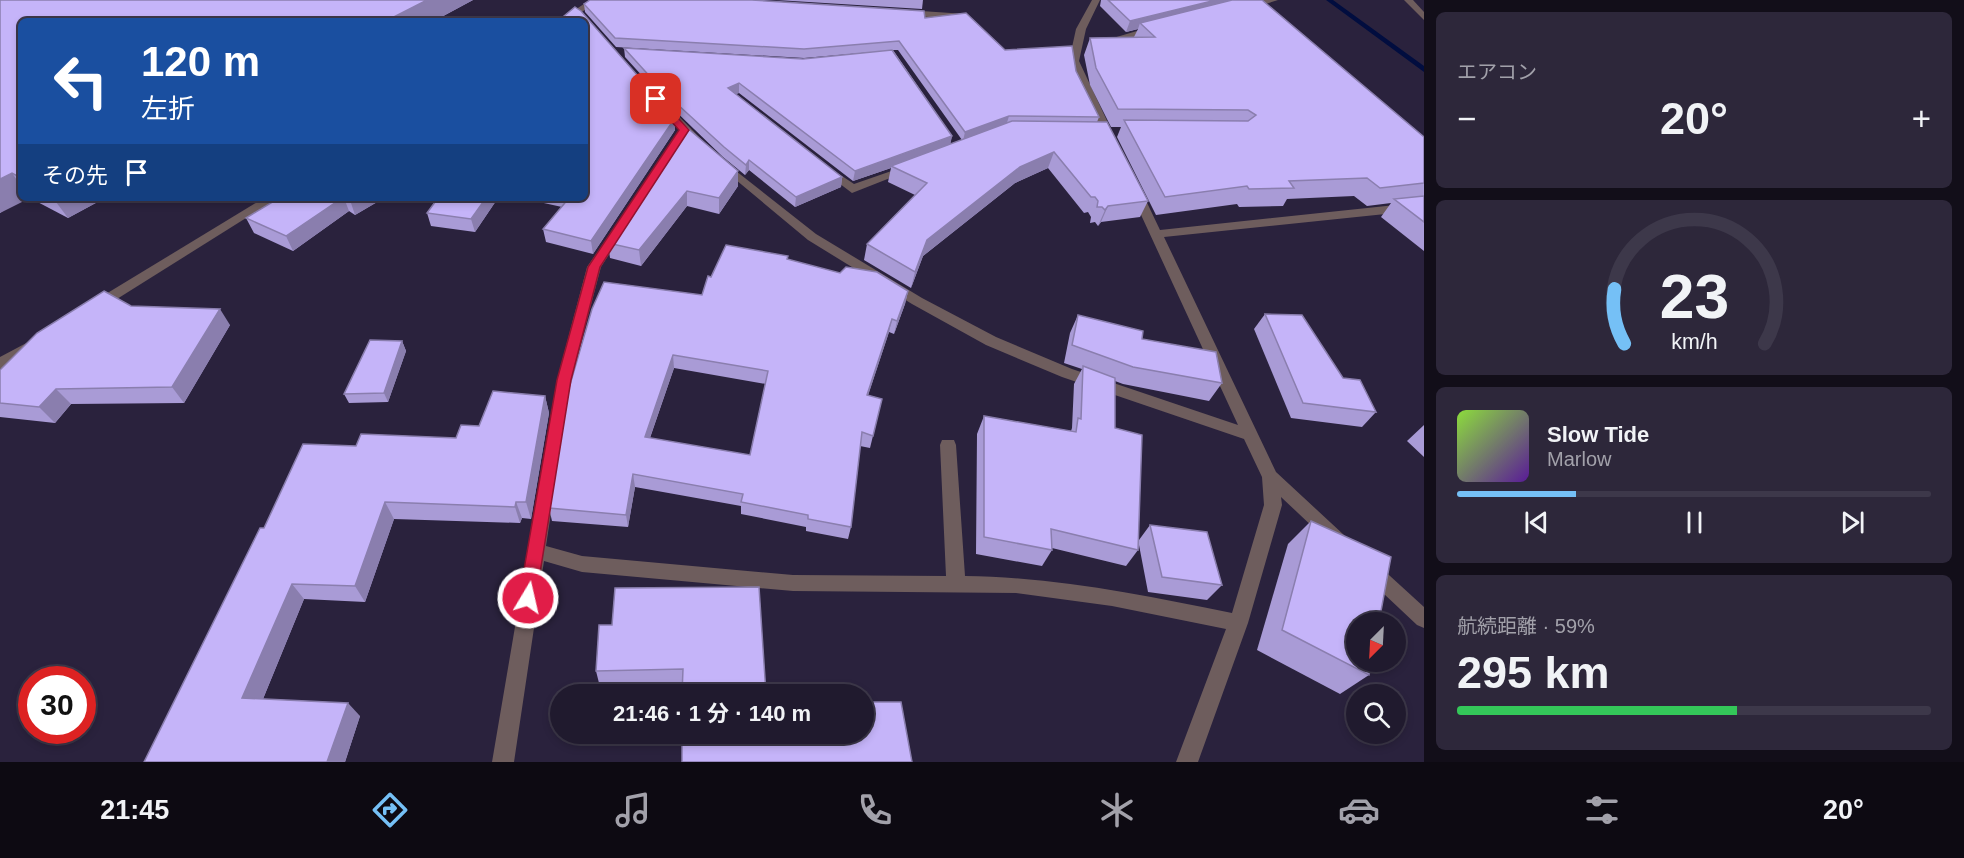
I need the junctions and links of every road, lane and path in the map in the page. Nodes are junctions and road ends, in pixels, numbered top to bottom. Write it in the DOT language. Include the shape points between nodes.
graph roads {
  1 [pos="596,0"];
  2 [pos="1096,0"];
  3 [pos="1274,0"];
  4 [pos="1408,0"];
  5 [pos="1242,8"];
  6 [pos="894,12"];
  7 [pos="966,17"];
  8 [pos="1424,17"];
  9 [pos="571,18"];
  10 [pos="1167,26"];
  11 [pos="1075,49"];
  12 [pos="653,95"];
  13 [pos="1118,154"];
  14 [pos="816,160"];
  15 [pos="919,165"];
  16 [pos="1132,184"];
  17 [pos="267,201"];
  18 [pos="1424,206"];
  19 [pos="626,218"];
  20 [pos="1157,234"];
  21 [pos="81,315"];
  22 [pos="40,340"];
  23 [pos="0,364"];
  24 [pos="1250,435"];
  25 [pos="948,444"];
  26 [pos="1270,477"];
  27 [pos="535,551"];
  28 [pos="956,584"];
  29 [pos="1424,619"];
  30 [pos="1238,623"];
  31 [pos="503,762"];
  32 [pos="1187,762"];
  1 -- 9 [label="street"];
  2 -- 11 [label="street"];
  3 -- 5 [label="street"];
  4 -- 8 [label="street"];
  6 -- 7 [label="street"];
  10 -- 11 [label="street"];
  11 -- 13 [label="street" via="1074,61"];
  12 -- 24 [label="street" via="681,135 812,237 917,301 991,341 1067,373"];
  14 -- 15 [label="street" via="852,189"];
  16 -- 20 [label="street"];
  17 -- 21 [label="street"];
  18 -- 20 [label="street"];
  19 -- 27 [label="street" via="594,267 564,380"];
  20 -- 24 [label="street"];
  22 -- 23 [label="street"];
  24 -- 26 [label="street"];
  25 -- 28 [label="street"];
  26 -- 29 [label="street"];
  26 -- 30 [label="street" via="1273,505"];
  27 -- 28 [label="street" via="582,564 793,583"];
  27 -- 31 [label="street"];
  28 -- 30 [label="street" via="1016,585 1112,597"];
  30 -- 32 [label="street"];
}
